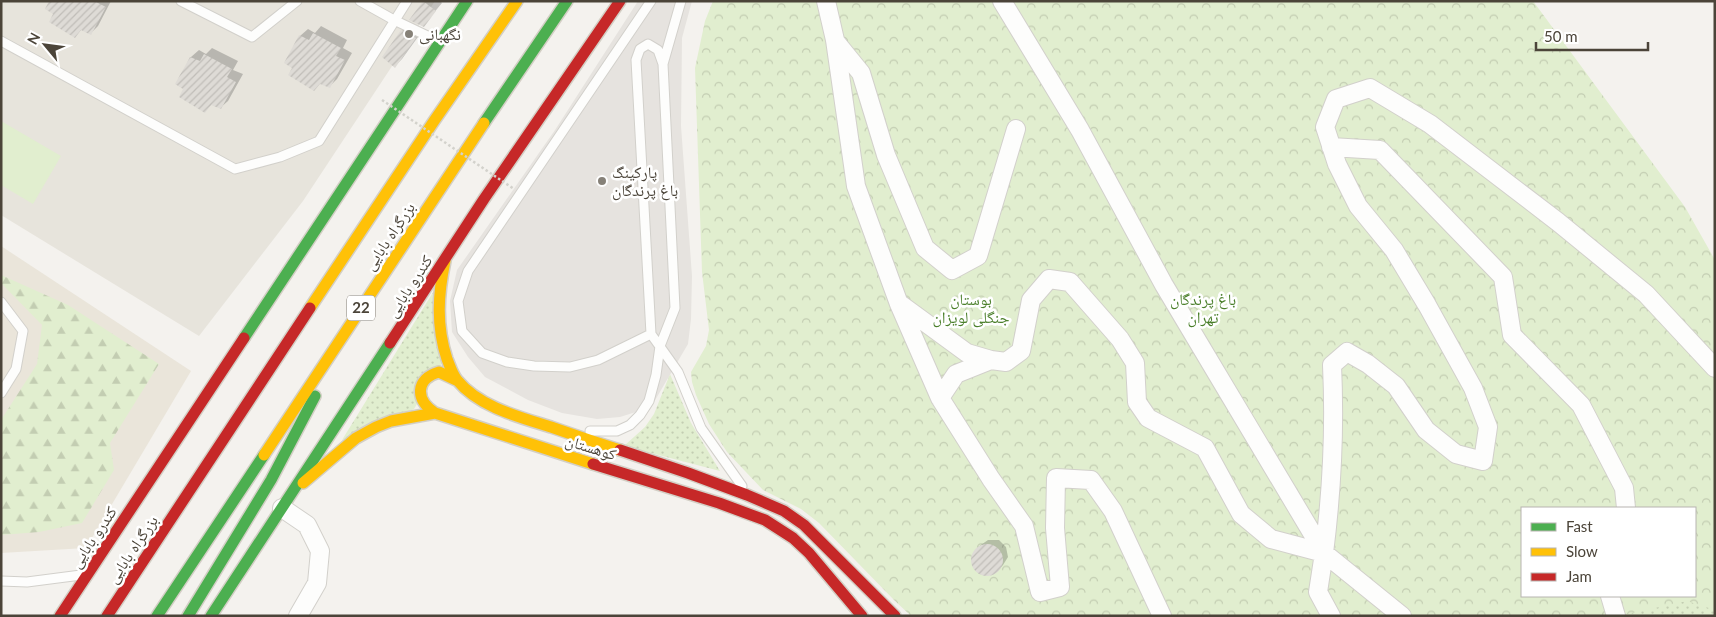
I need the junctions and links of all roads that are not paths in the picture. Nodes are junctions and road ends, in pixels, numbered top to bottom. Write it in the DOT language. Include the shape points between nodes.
graph roads {
  1 [pos="181,1"];
  2 [pos="297,1"];
  3 [pos="360,1"];
  4 [pos="406,1"];
  5 [pos="467,1"];
  6 [pos="517,1"];
  7 [pos="567,1"];
  8 [pos="620,1"];
  9 [pos="651,1"];
  10 [pos="681,1"];
  11 [pos="826,1"];
  12 [pos="1002,1"];
  13 [pos="394,20"];
  14 [pos="835,40"];
  15 [pos="1,41"];
  16 [pos="440,42"];
  17 [pos="663,64"];
  18 [pos="1016,130"];
  19 [pos="1331,147"];
  20 [pos="446,260"];
  21 [pos="1,302"];
  22 [pos="899,304"];
  23 [pos="355,317"];
  24 [pos="651,334"];
  25 [pos="660,346"];
  26 [pos="991,360"];
  27 [pos="1715,368"];
  28 [pos="456,380"];
  29 [pos="1,393"];
  30 [pos="940,398"];
  31 [pos="435,413"];
  32 [pos="547,427"];
  33 [pos="293,492"];
  34 [pos="747,495"];
  35 [pos="1626,507"];
  36 [pos="282,508"];
  37 [pos="1324,553"];
  38 [pos="88,573"];
  39 [pos="1,581"];
  40 [pos="1610,597"];
  41 [pos="60,616"];
  42 [pos="107,616"];
  43 [pos="157,616"];
  44 [pos="188,616"];
  45 [pos="211,616"];
  46 [pos="298,616"];
  47 [pos="862,616"];
  48 [pos="895,616"];
  49 [pos="1162,616"];
  50 [pos="1331,616"];
  51 [pos="1402,616"];
  52 [pos="1616,616"];
  1 -- 2 [label="lane" via="252,37"];
  3 -- 13 [label="lane"];
  4 -- 13 [label="lane"];
  5 -- 16 [label="main road, کندرو بابایی"];
  6 -- 42 [label="main road, بزرگراه بابایی / 22"];
  7 -- 23 [label="main road, بزرگراه بابایی / 22"];
  8 -- 20 [label="main road, کندرو بابایی"];
  9 -- 24 [label="lane" via="468,271 458,301 462,331 482,353 508,362 570,367 598,360"];
  10 -- 17 [label="lane"];
  11 -- 14 [label="street"];
  12 -- 37 [label="street" via="1080,130 1164,285"];
  13 -- 15 [label="lane" via="319,140 280,157 236,169"];
  13 -- 16 [label="lane"];
  14 -- 18 [label="street" via="861,72 886,155 925,248 952,270 978,256"];
  14 -- 22 [label="street" via="856,186"];
  16 -- 38 [label="main road, کندرو بابایی"];
  17 -- 24 [label="lane" via="658,50 648,44 640,49 636,60"];
  17 -- 25 [label="lane" via="674,308"];
  19 -- 27 [label="street" via="1324,127 1336,99 1370,88 1430,124 1558,222 1646,294"];
  19 -- 35 [label="street" via="1380,150 1503,277 1512,335 1581,405 1624,488"];
  19 -- 37 [label="street" via="1358,206 1394,250 1427,305 1473,388 1488,427 1482,461 1456,454 1426,430 1396,386 1347,352 1332,366 1333,463"];
  20 -- 28 [label="main road, کوهستان" via="438,322 444,352"];
  20 -- 33 [label="main road, کندرو بابایی"];
  21 -- 29 [label="lane" via="23,331 16,369"];
  22 -- 26 [label="street" via="967,353"];
  22 -- 30 [label="street"];
  23 -- 43 [label="main road, بزرگراه بابایی / 22"];
  23 -- 44 [label="main road" via="271,480"];
  24 -- 25 [label="lane"];
  25 -- 32 [label="lane" via="649,401 630,425 618,431"];
  25 -- 34 [label="lane" via="678,372 701,428"];
  26 -- 30 [label="street" via="956,374"];
  26 -- 37 [label="street" via="1006,362 1021,351 1031,300 1049,279 1070,282 1120,339 1135,363 1137,402 1148,418 1205,448 1241,514 1271,539"];
  28 -- 31 [label="main road" via="439,372 424,380 422,401"];
  28 -- 32 [label="main road, کوهستان" via="490,405"];
  30 -- 49 [label="street" via="1024,526 1040,592 1060,587 1055,528 1056,478 1091,480 1113,511"];
  31 -- 33 [label="main road, کوهستان" via="391,421 356,438"];
  31 -- 47 [label="main road, کوهستان" via="765,520 809,553"];
  32 -- 34 [label="main road, کوهستان"];
  33 -- 36 [label="main road, کندرو بابایی"];
  34 -- 48 [label="main road, کوهستان" via="784,511 804,524"];
  36 -- 45 [label="main road, کندرو بابایی"];
  36 -- 46 [label="street" via="307,525 320,551 317,583"];
  37 -- 50 [label="street" via="1318,592"];
  37 -- 51 [label="street"];
  38 -- 39 [label="lane" via="27,582"];
  38 -- 41 [label="main road, کندرو بابایی"];
  40 -- 52 [label="street"];
}
